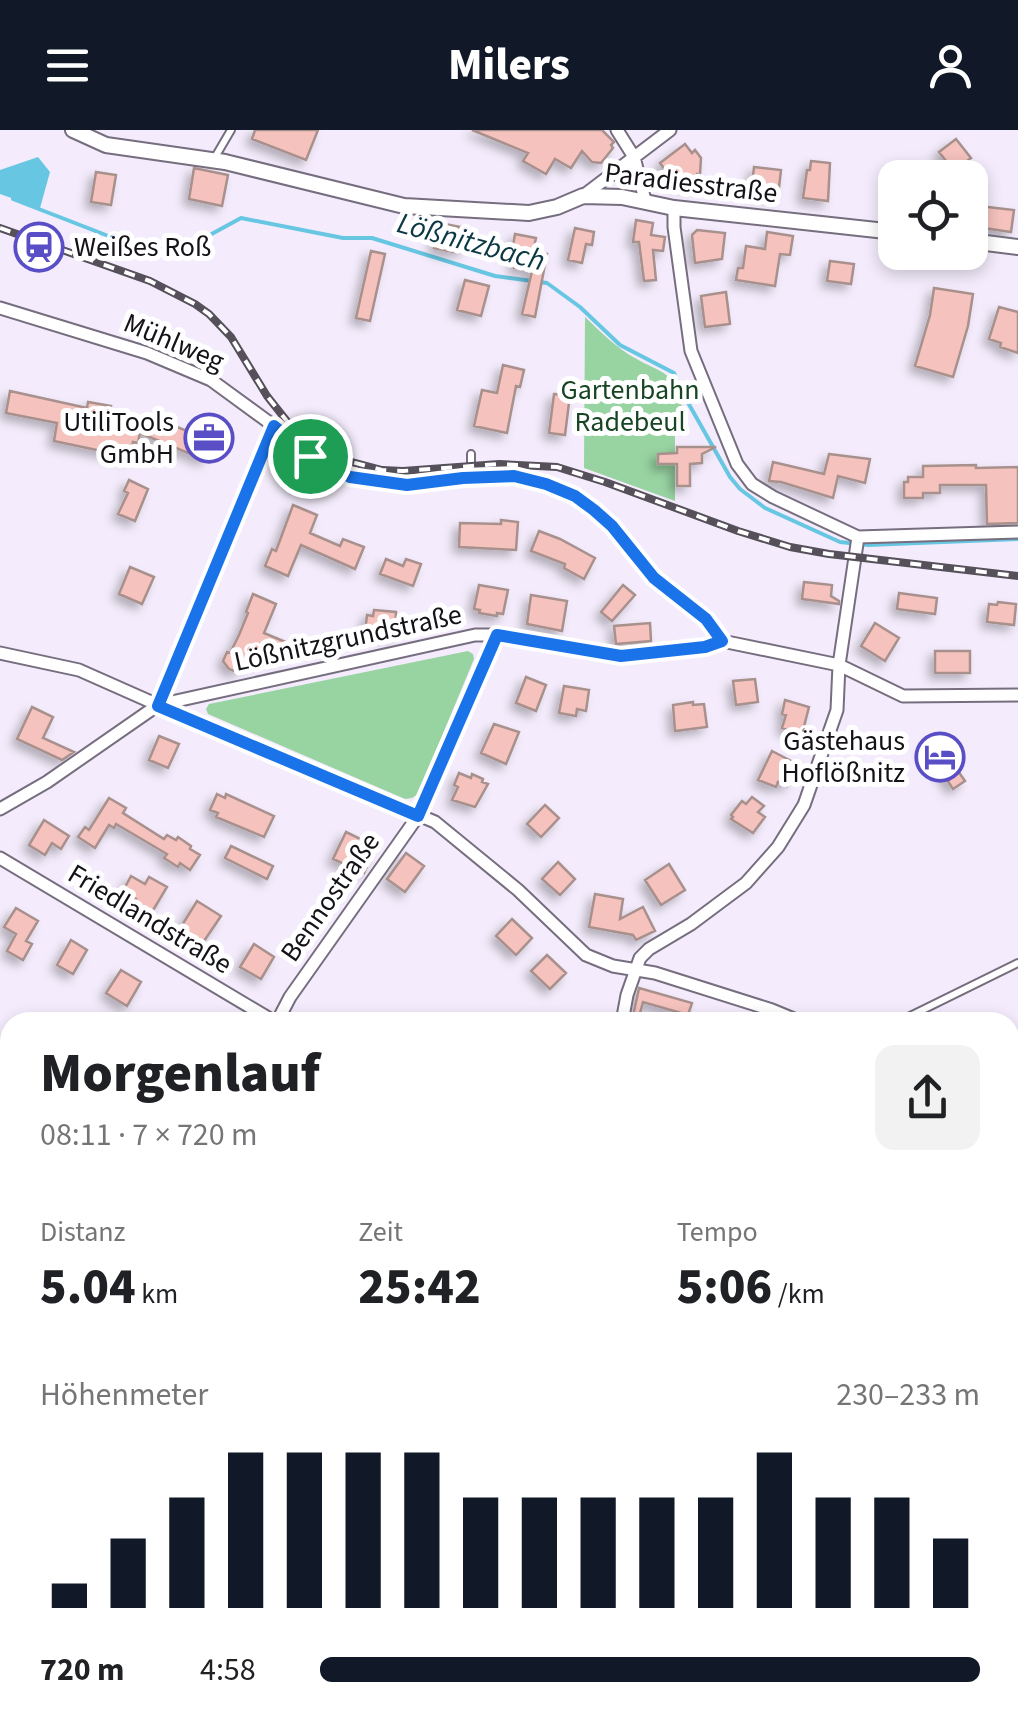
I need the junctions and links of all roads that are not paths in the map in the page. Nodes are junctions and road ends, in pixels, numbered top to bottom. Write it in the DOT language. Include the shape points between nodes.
graph roads {
  1 [pos="73,130"];
  2 [pos="230,130"];
  3 [pos="616,130"];
  4 [pos="670,130"];
  5 [pos="634,157"];
  6 [pos="212,162"];
  7 [pos="583,196"];
  8 [pos="645,200"];
  9 [pos="674,208"];
  10 [pos="878,230"];
  11 [pos="988,243"];
  12 [pos="1018,247"];
  13 [pos="0,308"];
  14 [pos="274,426"];
  15 [pos="472,454"];
  16 [pos="472,477"];
  17 [pos="1018,532"];
  18 [pos="858,542"];
  19 [pos="497,635"];
  20 [pos="722,641"];
  21 [pos="0,653"];
  22 [pos="840,665"];
  23 [pos="1018,695"];
  24 [pos="158,706"];
  25 [pos="0,809"];
  26 [pos="418,816"];
  27 [pos="0,858"];
  28 [pos="1018,962"];
  29 [pos="636,969"];
  30 [pos="259,1012"];
  31 [pos="281,1012"];
  32 [pos="624,1012"];
  33 [pos="777,1012"];
  34 [pos="918,1012"];
  1 -- 6 [label="street, Paradiesstraße" via="106,145"];
  2 -- 6 [label="lane"];
  3 -- 5 [label="street"];
  4 -- 5 [label="street"];
  5 -- 7 [label="street"];
  5 -- 8 [label="street"];
  6 -- 7 [label="street, Paradiesstraße" via="404,206 529,213"];
  7 -- 8 [label="street, Paradiesstraße"];
  8 -- 9 [label="street, Paradiesstraße"];
  9 -- 10 [label="street, Paradiesstraße"];
  9 -- 18 [label="street" via="692,352 737,464 758,488"];
  11 -- 12 [label="street"];
  13 -- 14 [label="street, Mühlweg" via="147,353 210,380"];
  14 -- 16 [label="street, Mühlweg" via="350,477 407,485"];
  14 -- 24 [label="street"];
  15 -- 16 [label="lane"];
  16 -- 20 [label="street, Mühlweg" via="514,476 575,496"];
  17 -- 18 [label="street"];
  18 -- 22 [label="street"];
  19 -- 20 [label="street, Lößnitzgrundstraße" via="621,656"];
  19 -- 24 [label="street, Lößnitzgrundstraße"];
  19 -- 26 [label="street, Bennostraße"];
  20 -- 22 [label="street, Lößnitzgrundstraße"];
  21 -- 24 [label="street" via="79,670"];
  22 -- 23 [label="street, Lößnitzgrundstraße" via="903,696"];
  22 -- 29 [label="street" via="837,710 811,789 788,833 746,883 650,949"];
  24 -- 25 [label="street"];
  24 -- 26 [label="street"];
  26 -- 29 [label="street" via="435,822 518,890 586,955"];
  26 -- 31 [label="street, Bennostraße"];
  27 -- 30 [label="street, Friedlandstraße"];
  28 -- 34 [label="lane"];
  29 -- 32 [label="street"];
  29 -- 33 [label="street"];
}
